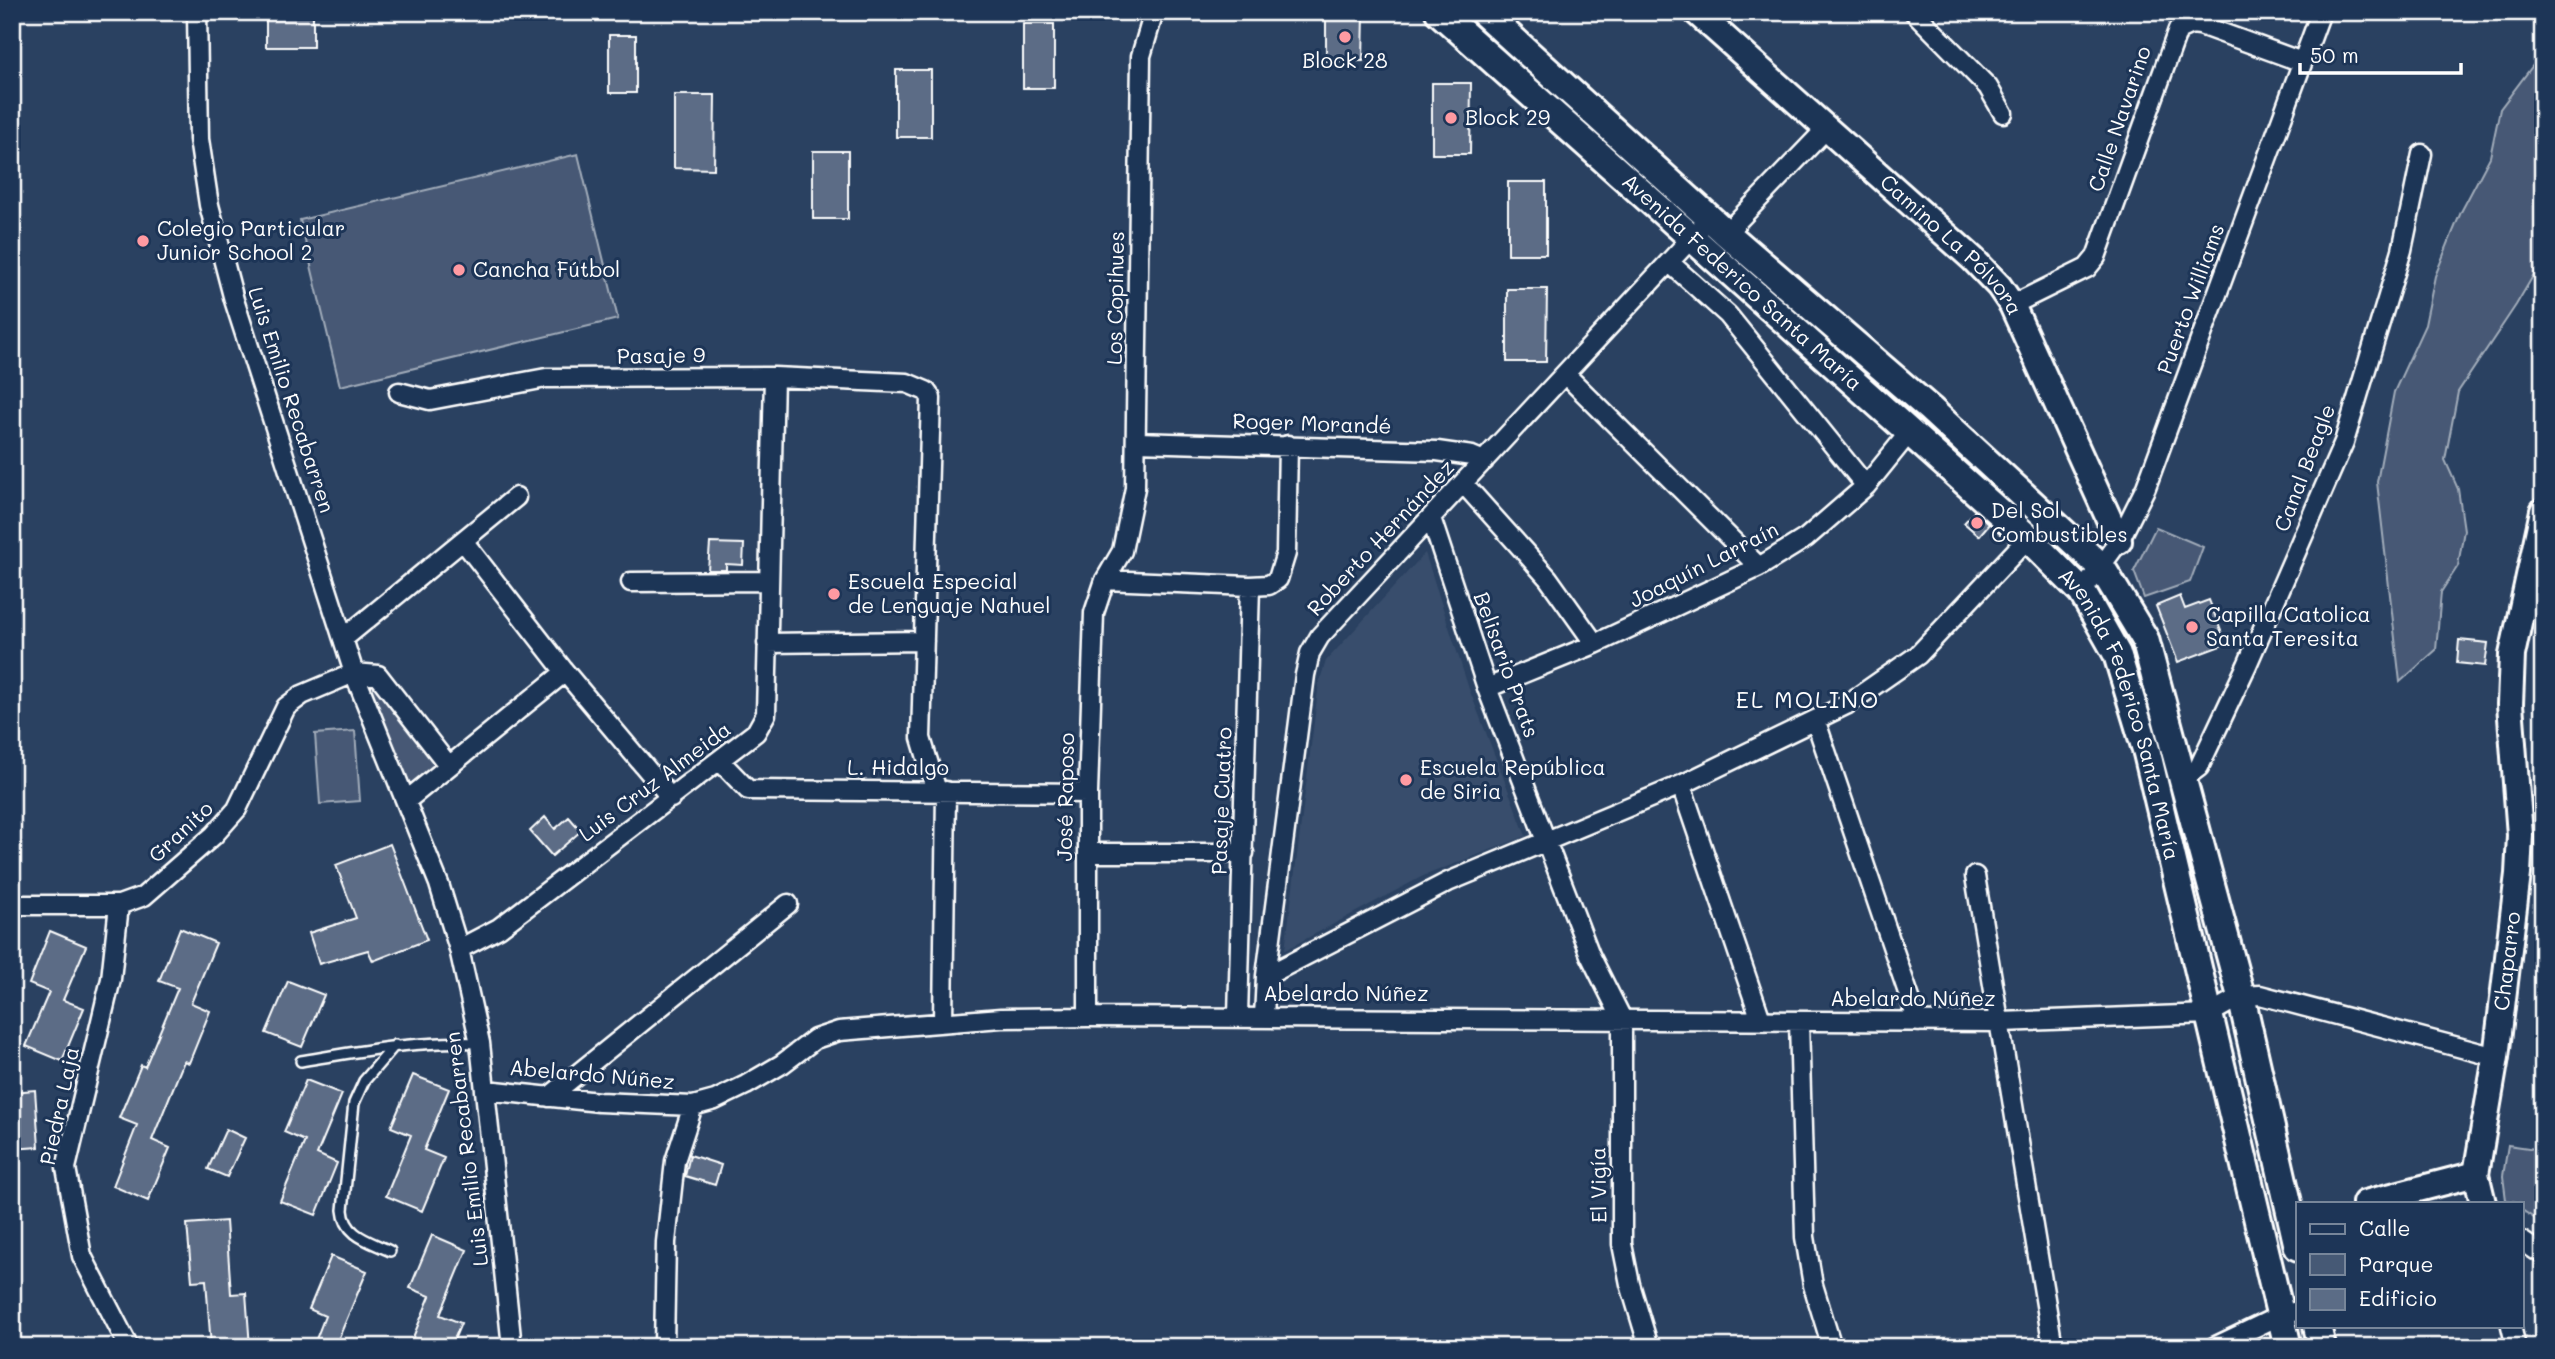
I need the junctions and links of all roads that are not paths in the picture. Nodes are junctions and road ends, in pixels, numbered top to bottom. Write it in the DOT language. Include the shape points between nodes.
graph roads {
  1 [pos="197,12"];
  2 [pos="1154,12"];
  3 [pos="1438,12"];
  4 [pos="1483,12"];
  5 [pos="1696,12"];
  6 [pos="1914,12"];
  7 [pos="2321,12"];
  8 [pos="2302,62"];
  9 [pos="2003,113"];
  10 [pos="1826,129"];
  11 [pos="2422,154"];
  12 [pos="1718,226"];
  13 [pos="1691,239"];
  14 [pos="1671,263"];
  15 [pos="2012,305"];
  16 [pos="1566,375"];
  17 [pos="775,377"];
  18 [pos="399,392"];
  19 [pos="1908,433"];
  20 [pos="1137,442"];
  21 [pos="1288,445"];
  22 [pos="1484,461"];
  23 [pos="1463,483"];
  24 [pos="1866,486"];
  25 [pos="516,497"];
  26 [pos="2543,510"];
  27 [pos="1431,518"];
  28 [pos="2028,538"];
  29 [pos="2119,541"];
  30 [pos="464,542"];
  31 [pos="1759,567"];
  32 [pos="2102,568"];
  33 [pos="1105,580"];
  34 [pos="768,581"];
  35 [pos="631,582"];
  36 [pos="1250,586"];
  37 [pos="2082,592"];
  38 [pos="343,639"];
  39 [pos="924,641"];
  40 [pos="767,643"];
  41 [pos="1595,643"];
  42 [pos="565,672"];
  43 [pos="354,673"];
  44 [pos="1487,688"];
  45 [pos="1816,722"];
  46 [pos="720,761"];
  47 [pos="449,765"];
  48 [pos="2183,779"];
  49 [pos="1681,785"];
  50 [pos="941,791"];
  51 [pos="1088,793"];
  52 [pos="671,799"];
  53 [pos="406,801"];
  54 [pos="1548,840"];
  55 [pos="1088,853"];
  56 [pos="1244,853"];
  57 [pos="1975,876"];
  58 [pos="788,904"];
  59 [pos="12,905"];
  60 [pos="119,905"];
  61 [pos="459,949"];
  62 [pos="1266,976"];
  63 [pos="2225,1005"];
  64 [pos="1238,1016"];
  65 [pos="1087,1017"];
  66 [pos="1264,1017"];
  67 [pos="1622,1019"];
  68 [pos="1760,1020"];
  69 [pos="1799,1021"];
  70 [pos="943,1022"];
  71 [pos="1918,1022"];
  72 [pos="2001,1022"];
  73 [pos="480,1043"];
  74 [pos="395,1045"];
  75 [pos="2496,1058"];
  76 [pos="302,1061"];
  77 [pos="486,1090"];
  78 [pos="549,1097"];
  79 [pos="693,1106"];
  80 [pos="2476,1174"];
  81 [pos="2369,1202"];
  82 [pos="2483,1202"];
  83 [pos="2262,1229"];
  84 [pos="2296,1236"];
  85 [pos="2524,1242"];
  86 [pos="390,1251"];
  87 [pos="2543,1255"];
  88 [pos="2269,1260"];
  89 [pos="2289,1313"];
  90 [pos="2317,1328"];
  91 [pos="2511,1328"];
  92 [pos="129,1347"];
  93 [pos="512,1347"];
  94 [pos="664,1347"];
  95 [pos="1649,1347"];
  96 [pos="1832,1347"];
  97 [pos="2053,1347"];
  98 [pos="2214,1347"];
  99 [pos="2288,1347"];
  100 [pos="2322,1347"];
  101 [pos="2516,1347"];
  1 -- 38 [label="street, Luis Emilio Recabarren" via="199,139 209,205 234,300"];
  2 -- 20 [label="street, Los Copihues" via="1141,56"];
  3 -- 13 [label="main road, Avenida Federico Santa María"];
  4 -- 12 [label="main road, Avenida Federico Santa María"];
  5 -- 10 [label="street, Camino La Pólvora"];
  6 -- 9 [label="street" via="1988,87"];
  7 -- 8 [label="street, Puerto Williams"];
  8 -- 15 [label="street, Calle Navarino" via="2200,25 2178,30 2096,257 2087,268"];
  8 -- 29 [label="street, Puerto Williams" via="2146,487"];
  10 -- 12 [label="street, Roberto Hernández"];
  10 -- 15 [label="street, Camino La Pólvora" via="1973,259"];
  11 -- 48 [label="street, Canal Beagle" via="2402,250 2344,442 2202,761"];
  12 -- 13 [label="street, Roberto Hernández"];
  12 -- 32 [label="main road, Avenida Federico Santa María" via="1930,409"];
  13 -- 14 [label="street, Roberto Hernández"];
  13 -- 19 [label="main road, Avenida Federico Santa María"];
  14 -- 16 [label="street, Roberto Hernández"];
  14 -- 24 [label="street" via="1728,315"];
  15 -- 29 [label="street, Camino La Pólvora"];
  16 -- 22 [label="street, Roberto Hernández"];
  16 -- 31 [label="street"];
  17 -- 18 [label="street, Pasaje 9" via="546,378 430,400"];
  17 -- 34 [label="street, Luis Cruz Almeida"];
  17 -- 39 [label="street, Pasaje 9" via="907,383 926,391 930,398"];
  19 -- 24 [label="street, Joaquín Larraín"];
  19 -- 28 [label="main road, Avenida Federico Santa María"];
  20 -- 21 [label="street, Roger Morandé"];
  20 -- 33 [label="street, Los Copihues" via="1131,522 1122,551"];
  21 -- 22 [label="street, Roger Morandé" via="1456,453"];
  21 -- 36 [label="street" via="1283,571 1269,584"];
  22 -- 23 [label="street, Roberto Hernández"];
  23 -- 27 [label="street, Roberto Hernández"];
  23 -- 41 [label="street" via="1548,578"];
  24 -- 31 [label="street, Joaquín Larraín" via="1806,538"];
  25 -- 30 [label="street"];
  26 -- 75 [label="street, Chaparro" via="2512,655 2520,835"];
  27 -- 44 [label="street, Belisario Prats"];
  27 -- 62 [label="street, Roberto Hernández" via="1332,621 1310,653"];
  28 -- 37 [label="main road, Avenida Federico Santa María"];
  28 -- 45 [label="street" via="1918,655"];
  29 -- 32 [label="street, Puerto Williams"];
  30 -- 38 [label="street"];
  30 -- 42 [label="street"];
  31 -- 41 [label="street, Joaquín Larraín"];
  32 -- 37 [label="street, Puerto Williams"];
  32 -- 48 [label="main road, Avenida Federico Santa María" via="2145,639"];
  33 -- 36 [label="street"];
  33 -- 51 [label="street, José Raposo" via="1094,613"];
  34 -- 35 [label="street"];
  34 -- 40 [label="street, Luis Cruz Almeida"];
  36 -- 56 [label="street, Pasaje Cuatro"];
  37 -- 63 [label="main road, Avenida Federico Santa María" via="2117,654"];
  38 -- 43 [label="street, Luis Emilio Recabarren"];
  39 -- 40 [label="street"];
  39 -- 50 [label="street" via="921,738"];
  40 -- 46 [label="street, Luis Cruz Almeida" via="766,714 756,732"];
  41 -- 44 [label="street, Joaquín Larraín"];
  42 -- 47 [label="street"];
  42 -- 52 [label="street"];
  43 -- 47 [label="street" via="378,675"];
  43 -- 53 [label="street, Luis Emilio Recabarren"];
  43 -- 60 [label="street, Granito" via="286,706 237,809 145,897"];
  44 -- 54 [label="street, Belisario Prats"];
  45 -- 49 [label="street"];
  45 -- 71 [label="street"];
  46 -- 50 [label="street, L. Hidalgo" via="748,790"];
  46 -- 52 [label="street, Luis Cruz Almeida"];
  47 -- 53 [label="street"];
  48 -- 63 [label="main road, Avenida Federico Santa María"];
  49 -- 54 [label="street"];
  49 -- 68 [label="street"];
  50 -- 51 [label="street, L. Hidalgo"];
  50 -- 70 [label="street"];
  51 -- 55 [label="street, José Raposo"];
  52 -- 61 [label="street, Luis Cruz Almeida" via="499,928"];
  53 -- 61 [label="street, Luis Emilio Recabarren"];
  54 -- 62 [label="street" via="1448,882"];
  54 -- 67 [label="street, Belisario Prats" via="1590,955"];
  55 -- 56 [label="street"];
  55 -- 65 [label="street, José Raposo"];
  56 -- 64 [label="street, Pasaje Cuatro"];
  57 -- 72 [label="street"];
  58 -- 78 [label="street"];
  59 -- 60 [label="street, Granito"];
  60 -- 92 [label="street, Piedra Laja" via="111,979 66,1168 82,1256"];
  61 -- 73 [label="street, Luis Emilio Recabarren"];
  62 -- 66 [label="street, Roberto Hernández"];
  63 -- 72 [label="street, Abelardo Núñez"];
  63 -- 75 [label="street, Abelardo Núñez" via="2265,995"];
  63 -- 83 [label="main road, Avenida Federico Santa María"];
  63 -- 84 [label="main road, Avenida Federico Santa María"];
  64 -- 65 [label="street, Abelardo Núñez"];
  64 -- 66 [label="street, Abelardo Núñez"];
  65 -- 70 [label="street, Abelardo Núñez"];
  66 -- 67 [label="street, Abelardo Núñez"];
  67 -- 68 [label="street, Abelardo Núñez"];
  67 -- 95 [label="street, El Vigía" via="1622,1244"];
  68 -- 69 [label="street, Abelardo Núñez"];
  69 -- 71 [label="street, Abelardo Núñez"];
  69 -- 96 [label="street" via="1805,1237 1813,1285"];
  70 -- 79 [label="street, Abelardo Núñez" via="839,1031 816,1038 746,1085"];
  71 -- 72 [label="street, Abelardo Núñez"];
  72 -- 97 [label="street"];
  73 -- 74 [label="lane"];
  73 -- 77 [label="street, Luis Emilio Recabarren"];
  74 -- 76 [label="lane"];
  74 -- 86 [label="lane" via="364,1081 355,1103 343,1210 349,1231"];
  75 -- 80 [label="street, Chaparro"];
  77 -- 78 [label="street, Abelardo Núñez"];
  77 -- 93 [label="street, Luis Emilio Recabarren"];
  78 -- 79 [label="street, Abelardo Núñez"];
  79 -- 94 [label="street" via="675,1161 666,1242"];
  80 -- 81 [label="street"];
  80 -- 82 [label="street, Chaparro"];
  83 -- 84 [label="street"];
  83 -- 88 [label="main road, Avenida Federico Santa María"];
  84 -- 88 [label="street"];
  85 -- 87 [label="street"];
  88 -- 89 [label="main road, Avenida Federico Santa María"];
  89 -- 98 [label="street"];
  89 -- 99 [label="main road, Avenida Federico Santa María"];
  90 -- 100 [label="main road"];
  91 -- 101 [label="street"];
}
